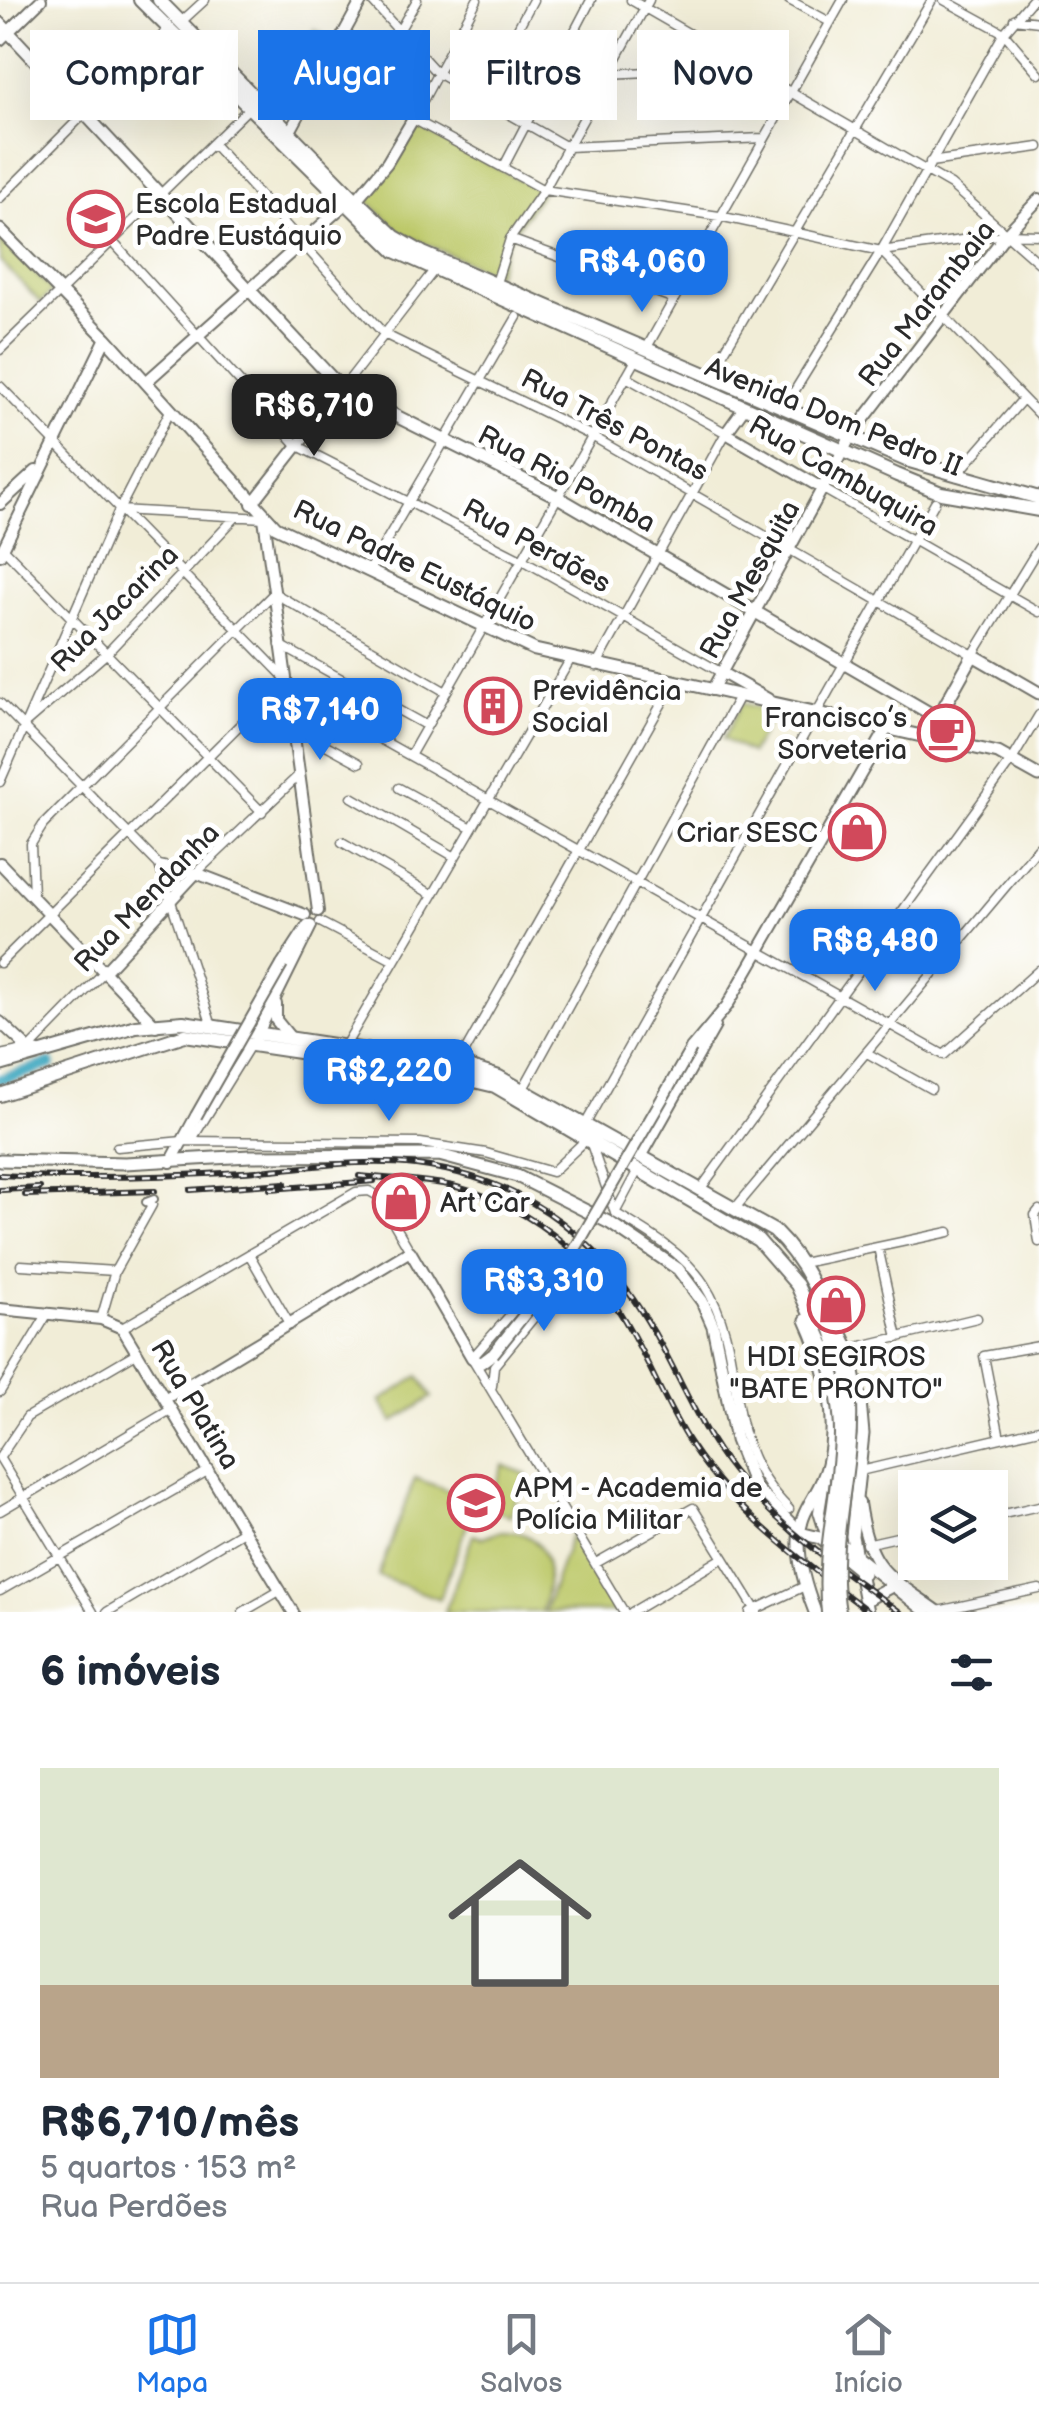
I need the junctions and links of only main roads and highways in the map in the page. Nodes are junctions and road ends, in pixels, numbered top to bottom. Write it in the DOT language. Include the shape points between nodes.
graph roads {
  1 [pos="140,0"];
  2 [pos="159,0"];
  3 [pos="175,26"];
  4 [pos="3,32"];
  5 [pos="286,138"];
  6 [pos="350,203"];
  7 [pos="0,230"];
  8 [pos="641,354"];
  9 [pos="1039,498"];
  10 [pos="1039,510"];
  11 [pos="1039,693"];
  12 [pos="938,718"];
  13 [pos="927,737"];
  14 [pos="1039,776"];
  15 [pos="0,1065"];
  16 [pos="0,1094"];
  17 [pos="0,1160"];
  18 [pos="640,1162"];
  19 [pos="802,1263"];
  20 [pos="786,1270"];
  21 [pos="854,1522"];
  22 [pos="800,1534"];
  23 [pos="836,1539"];
  24 [pos="863,1574"];
  25 [pos="890,1587"];
  26 [pos="868,1605"];
  27 [pos="815,1612"];
  28 [pos="828,1612"];
  29 [pos="840,1612"];
  1 -- 3 [label="main road, Avenida Dom Pedro II"];
  2 -- 3 [label="main road, Avenida Dom Pedro II"];
  3 -- 5 [label="main road, Avenida Dom Pedro II"];
  3 -- 5 [label="main road, Avenida Dom Pedro II" via="248,108"];
  4 -- 12 [label="main road, Rua Rio Pomba" via="342,388 556,496"];
  5 -- 6 [label="main road, Avenida Dom Pedro II"];
  6 -- 8 [label="main road, Avenida Dom Pedro II" via="395,237"];
  6 -- 8 [label="main road, Avenida Dom Pedro II" via="395,251"];
  7 -- 13 [label="main road, Rua Padre Eustáquio" via="106,338 264,518 482,628 570,660"];
  8 -- 9 [label="main road, Avenida Dom Pedro II" via="956,476"];
  8 -- 10 [label="main road, Avenida Dom Pedro II" via="744,408 941,493"];
  11 -- 12 [label="main road, Rua Três Pontas" via="973,656"];
  12 -- 13 [label="main road"];
  13 -- 14 [label="main road, Rua Padre Eustáquio" via="1012,760"];
  15 -- 18 [label="main road" via="96,1036 210,1023 458,1064 523,1088"];
  16 -- 18 [label="main road" via="185,1035 495,1086"];
  17 -- 22 [label="main road" via="439,1155 517,1176 612,1218 678,1269 702,1301 720,1348 743,1465 755,1488"];
  18 -- 19 [label="main road" via="736,1206 774,1231"];
  18 -- 20 [label="main road" via="758,1240"];
  19 -- 21 [label="main road" via="849,1349 860,1400"];
  19 -- 29 [label="main road, bridge" via="832,1330 850,1404 836,1545"];
  20 -- 22 [label="main road" via="828,1388 833,1421 824,1480"];
  20 -- 28 [label="main road, bridge" via="829,1357 840,1405 826,1553"];
  21 -- 23 [label="main road"];
  21 -- 24 [label="main road"];
  22 -- 24 [label="main road" via="820,1538"];
  22 -- 27 [label="main road"];
  24 -- 26 [label="main road"];
  25 -- 26 [label="main road"];
}
